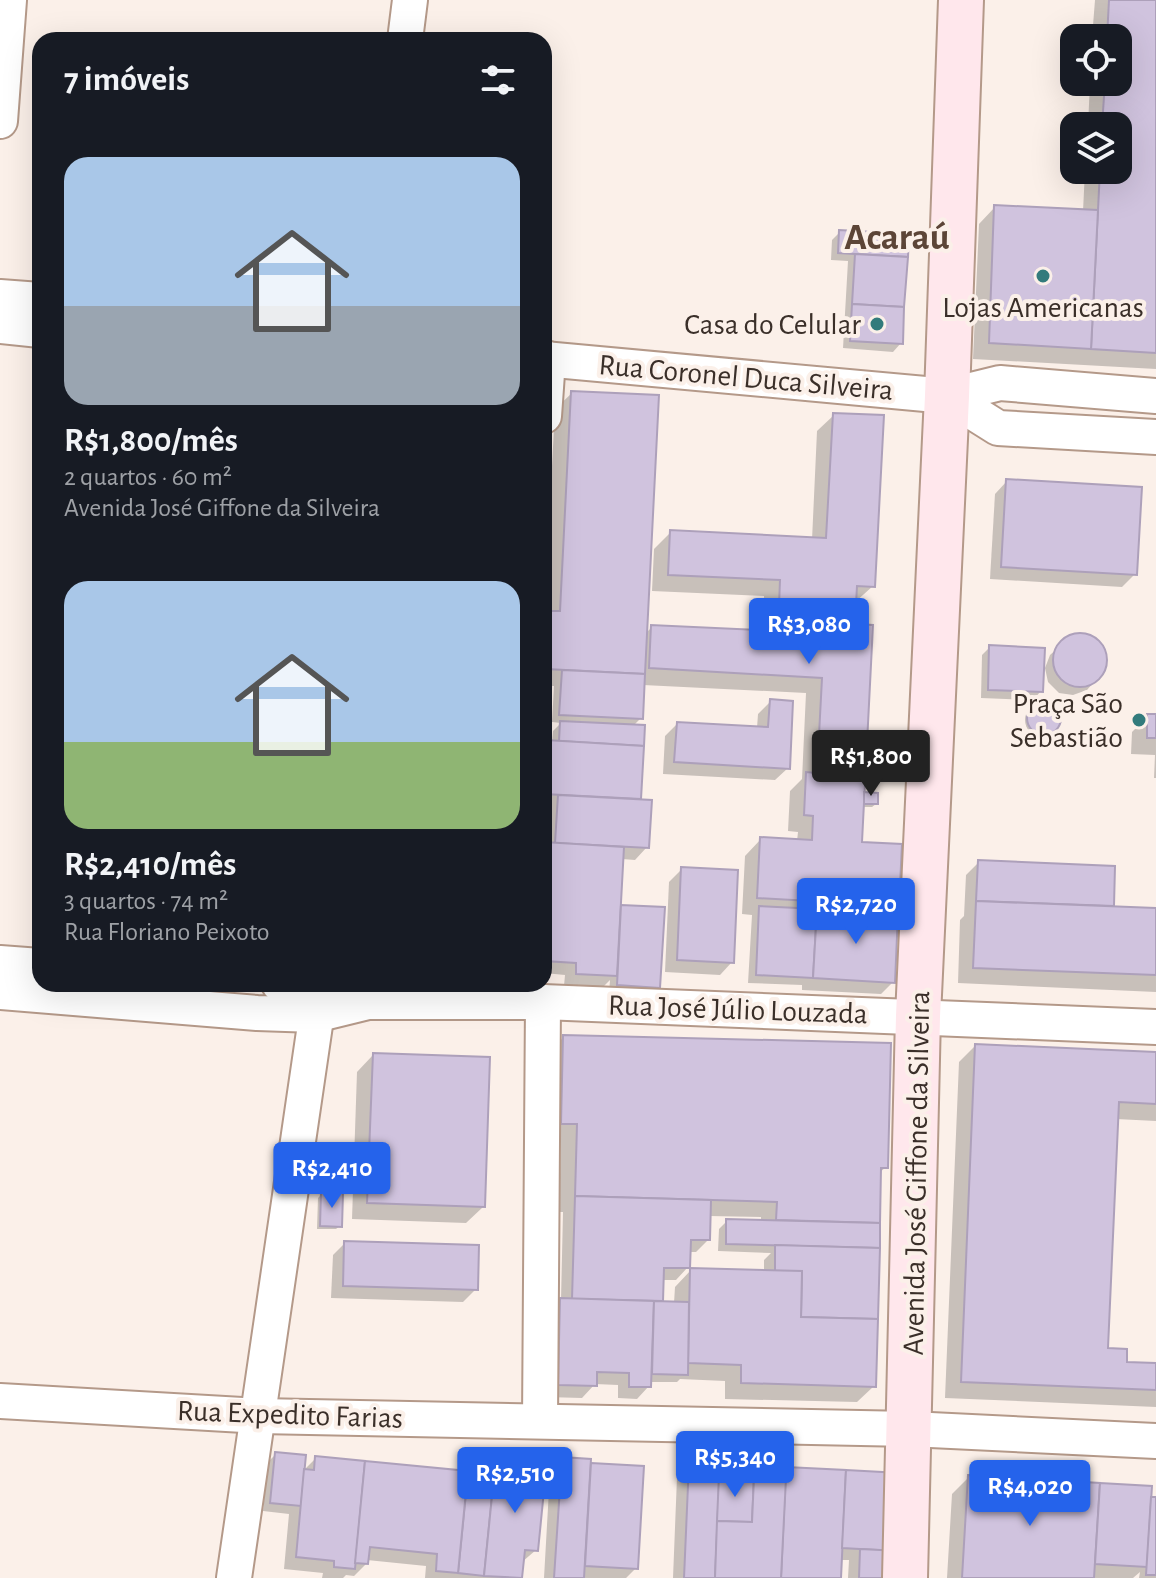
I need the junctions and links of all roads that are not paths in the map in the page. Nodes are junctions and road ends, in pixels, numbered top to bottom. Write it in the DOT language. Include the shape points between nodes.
graph roads {
  1 [pos="9,0"];
  2 [pos="410,0"];
  3 [pos="961,0"];
  4 [pos="406,32"];
  5 [pos="0,121"];
  6 [pos="0,297"];
  7 [pos="32,299"];
  8 [pos="0,326"];
  9 [pos="32,329"];
  10 [pos="552,360"];
  11 [pos="947,396"];
  12 [pos="1156,396"];
  13 [pos="1156,437"];
  14 [pos="0,963"];
  15 [pos="32,965"];
  16 [pos="0,992"];
  17 [pos="502,993"];
  18 [pos="319,996"];
  19 [pos="543,1002"];
  20 [pos="918,1016"];
  21 [pos="1156,1027"];
  22 [pos="0,1401"];
  23 [pos="259,1416"];
  24 [pos="540,1421"];
  25 [pos="910,1429"];
  26 [pos="1156,1441"];
  27 [pos="234,1578"];
  28 [pos="905,1578"];
  1 -- 5 [label="street"];
  2 -- 4 [label="street"];
  3 -- 11 [label="main road, Avenida José Giffone da Silveira"];
  6 -- 7 [label="street"];
  8 -- 9 [label="street"];
  10 -- 11 [label="street, Rua Coronel Duca Silveira"];
  11 -- 12 [label="street, Rua Coronel Duca Silveira" via="1000,383"];
  11 -- 13 [label="street, Rua Coronel Duca Silveira" via="998,428"];
  11 -- 20 [label="main road, Avenida José Giffone da Silveira"];
  14 -- 15 [label="street"];
  16 -- 18 [label="street, Rua José Júlio Louzada" via="257,1013"];
  17 -- 18 [label="street, Rua José Júlio Louzada" via="368,1002"];
  17 -- 19 [label="street, Rua José Júlio Louzada"];
  18 -- 23 [label="street"];
  19 -- 20 [label="street, Rua José Júlio Louzada"];
  19 -- 24 [label="street"];
  20 -- 21 [label="street, Rua José Júlio Louzada"];
  20 -- 25 [label="main road, Avenida José Giffone da Silveira"];
  22 -- 23 [label="street, Rua Expedito Farias"];
  23 -- 24 [label="street, Rua Expedito Farias"];
  23 -- 27 [label="street"];
  24 -- 25 [label="street, Rua Expedito Farias"];
  25 -- 26 [label="street, Rua Expedito Farias"];
  25 -- 28 [label="main road, Avenida José Giffone da Silveira"];
}
